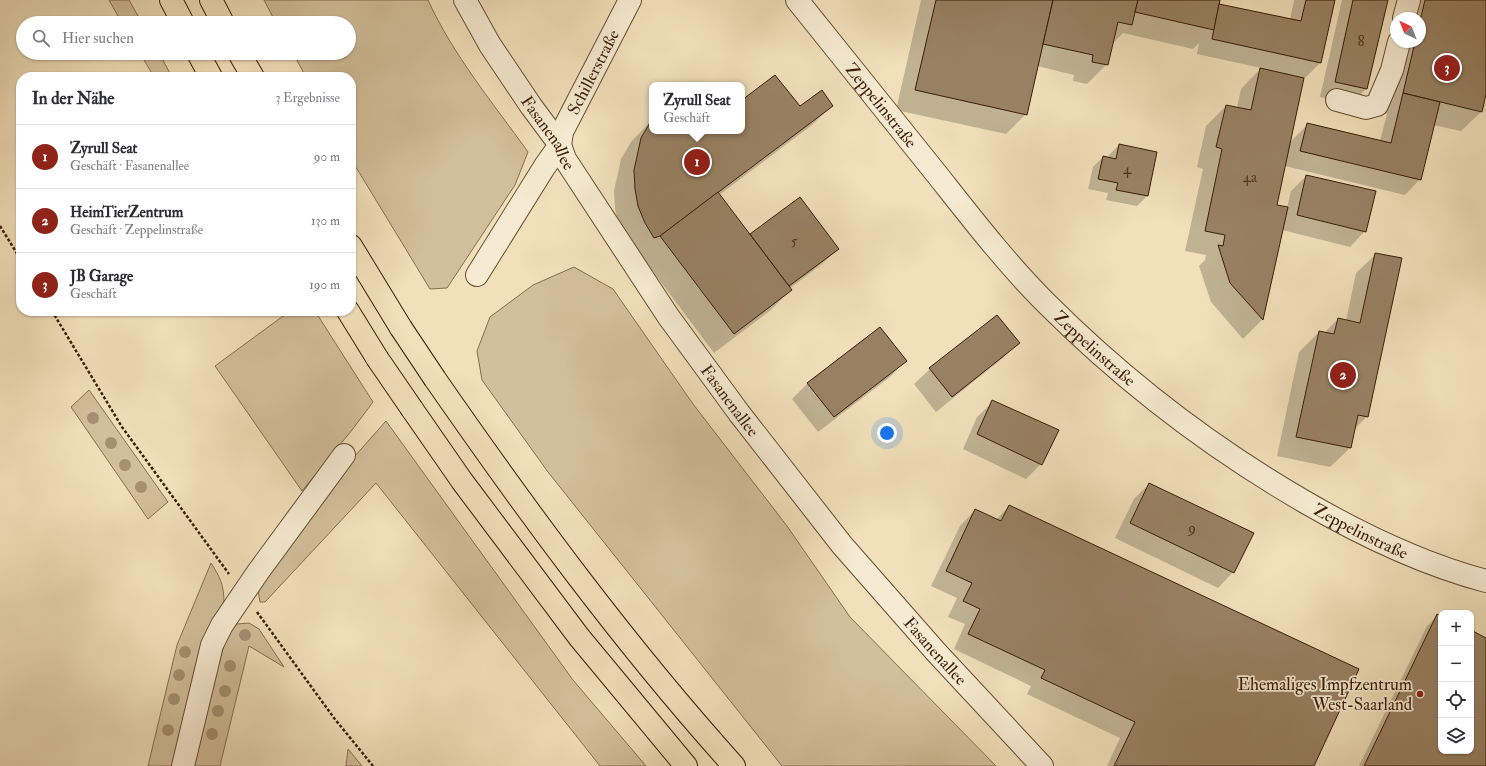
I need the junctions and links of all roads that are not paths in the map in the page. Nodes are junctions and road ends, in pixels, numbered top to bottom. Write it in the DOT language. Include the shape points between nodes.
graph roads {
  1 [pos="171,0"];
  2 [pos="211,0"];
  3 [pos="464,0"];
  4 [pos="630,0"];
  5 [pos="797,0"];
  6 [pos="1409,0"];
  7 [pos="1406,12"];
  8 [pos="179,16"];
  9 [pos="219,16"];
  10 [pos="1398,48"];
  11 [pos="202,60"];
  12 [pos="243,60"];
  13 [pos="208,72"];
  14 [pos="250,72"];
  15 [pos="1337,100"];
  16 [pos="560,145"];
  17 [pos="356,254"];
  18 [pos="477,275"];
  19 [pos="351,316"];
  20 [pos="344,456"];
  21 [pos="1486,582"];
  22 [pos="184,766"];
  23 [pos="686,766"];
  24 [pos="734,766"];
  25 [pos="1042,766"];
  1 -- 8 [label="highway"];
  2 -- 9 [label="highway"];
  3 -- 16 [label="street, Fasanenallee" via="513,81"];
  4 -- 16 [label="street, Schillerstraße" via="562,132"];
  5 -- 21 [label="street, Zeppelinstraße" via="998,250 1045,302 1101,355 1220,449 1276,485 1395,549"];
  6 -- 7 [label="street"];
  10 -- 15 [label="street" via="1392,70 1377,105 1366,108"];
  11 -- 13 [label="highway"];
  12 -- 14 [label="highway"];
  16 -- 18 [label="street"];
  16 -- 25 [label="street, Fasanenallee" via="566,159 668,316 739,413 842,545 936,652"];
  17 -- 24 [label="highway, bridge" via="401,328 494,464 606,614"];
  19 -- 23 [label="highway, bridge" via="376,358 471,494 579,637"];
  20 -- 22 [label="street" via="222,625 212,645"];
}
